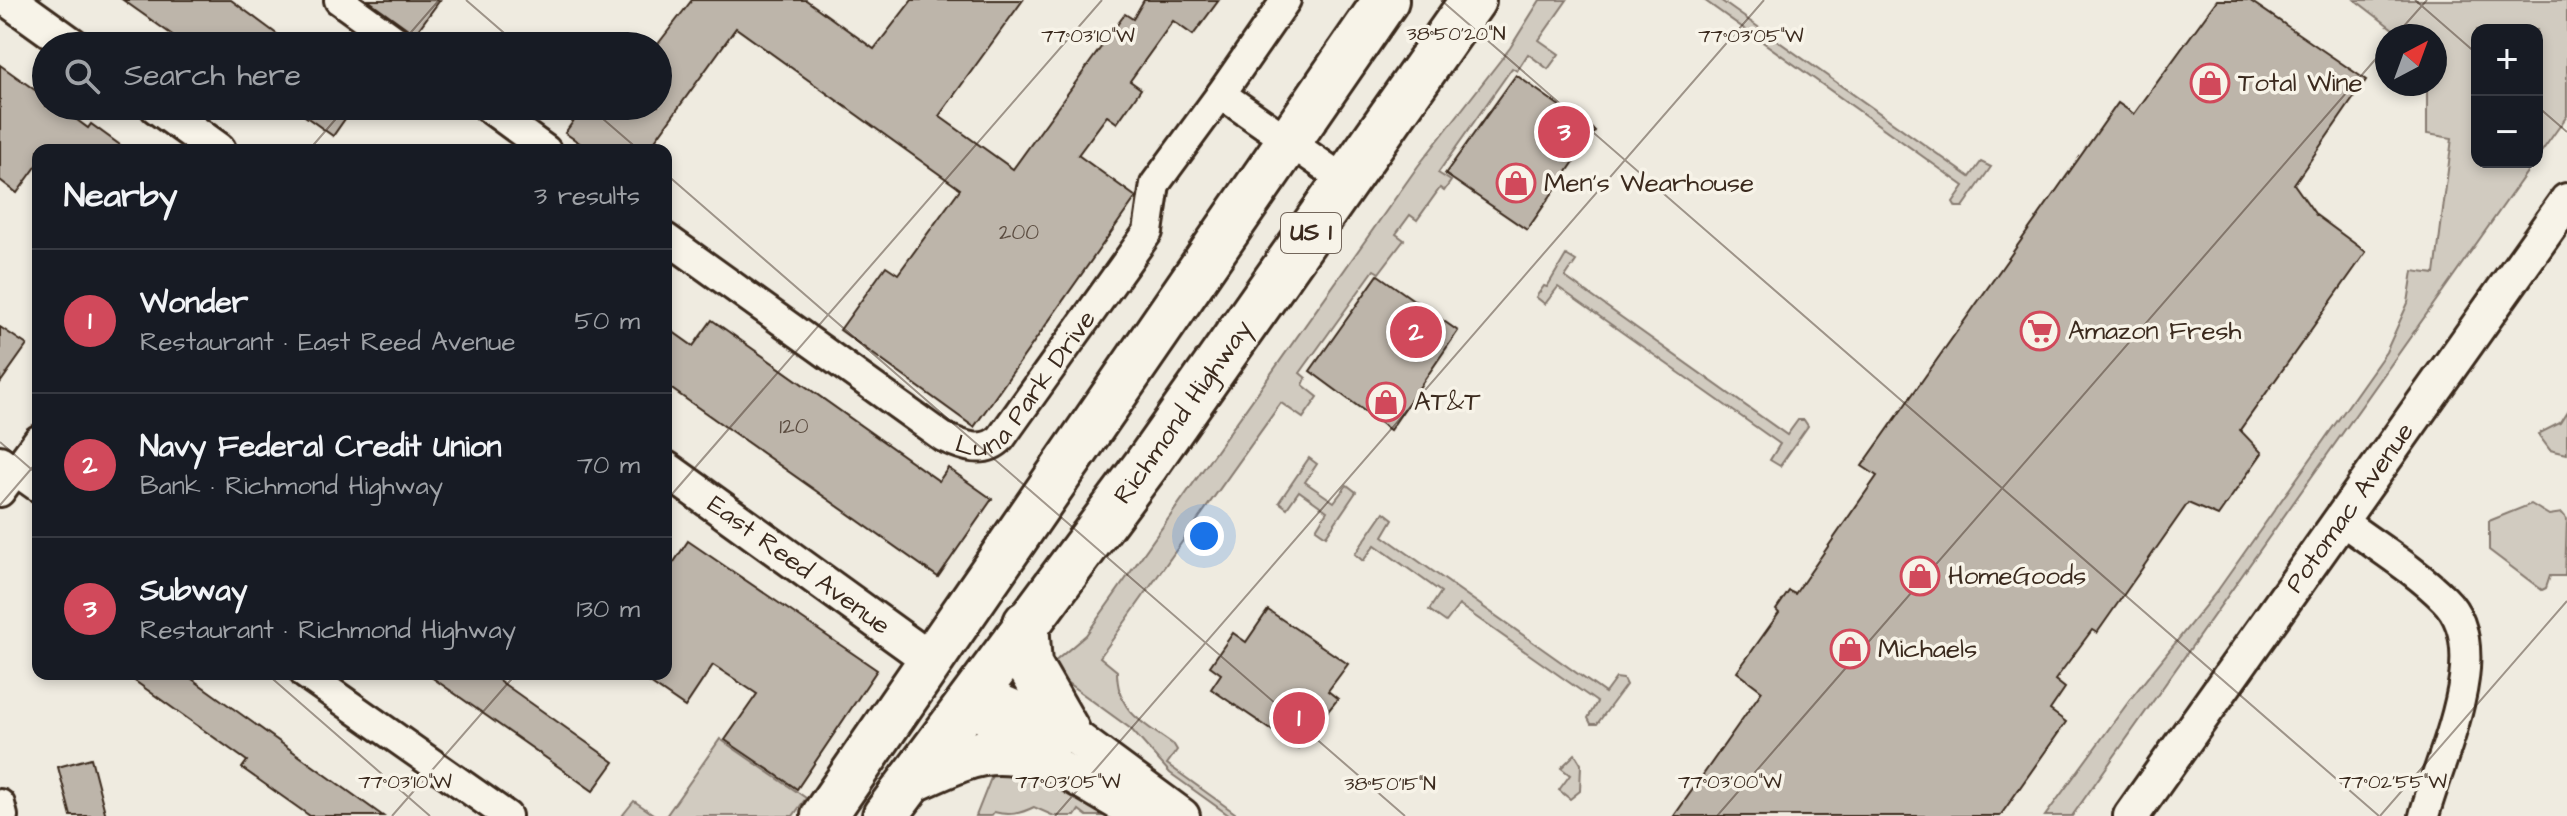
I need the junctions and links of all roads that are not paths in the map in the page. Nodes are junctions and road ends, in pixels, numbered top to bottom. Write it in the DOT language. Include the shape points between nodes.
graph roads {
  1 [pos="9,0"];
  2 [pos="339,0"];
  3 [pos="1286,0"];
  4 [pos="1386,0"];
  5 [pos="1473,0"];
  6 [pos="54,32"];
  7 [pos="384,32"];
  8 [pos="1221,94"];
  9 [pos="176,120"];
  10 [pos="505,120"];
  11 [pos="1289,142"];
  12 [pos="210,144"];
  13 [pos="538,144"];
  14 [pos="1347,182"];
  15 [pos="2567,201"];
  16 [pos="672,242"];
  17 [pos="32,449"];
  18 [pos="672,473"];
  19 [pos="14,477"];
  20 [pos="2341,520"];
  21 [pos="969,670"];
  22 [pos="314,680"];
  23 [pos="1054,744"];
  24 [pos="912,780"];
  25 [pos="0,804"];
  26 [pos="3,816"];
  27 [pos="507,816"];
  28 [pos="824,816"];
  29 [pos="885,816"];
  30 [pos="1141,816"];
  31 [pos="1182,816"];
  32 [pos="2131,816"];
  33 [pos="2424,816"];
  1 -- 6 [label="street"];
  2 -- 7 [label="street"];
  3 -- 8 [label="street, Luna Park Drive"];
  4 -- 11 [label="highway, US 1"];
  5 -- 14 [label="highway, Richmond Highway / US 1"];
  8 -- 11 [label="street"];
  8 -- 16 [label="street, Luna Park Drive" via="1155,184 1148,232 1001,438 984,448 943,437"];
  9 -- 12 [label="street"];
  10 -- 13 [label="street"];
  11 -- 14 [label="street"];
  11 -- 21 [label="highway, US 1" via="990,577"];
  14 -- 21 [label="highway, Richmond Highway / US 1" via="1146,465"];
  15 -- 20 [label="street, Potomac Avenue"];
  17 -- 19 [label="street"];
  18 -- 21 [label="street, East Reed Avenue"];
  20 -- 32 [label="street, Potomac Avenue"];
  20 -- 33 [label="street" via="2447,600 2466,644 2466,677"];
  21 -- 23 [label="street, East Reed Avenue" via="989,720"];
  21 -- 23 [label="highway" via="1029,665"];
  21 -- 24 [label="highway, Richmond Highway / US 1"];
  21 -- 28 [label="highway, Richmond Highway / US 1"];
  22 -- 27 [label="street"];
  23 -- 24 [label="highway" via="984,751"];
  23 -- 30 [label="street, East Reed Avenue"];
  23 -- 31 [label="street, East Reed Avenue"];
  24 -- 29 [label="highway, Richmond Highway / US 1"];
  25 -- 26 [label="street"];
}
